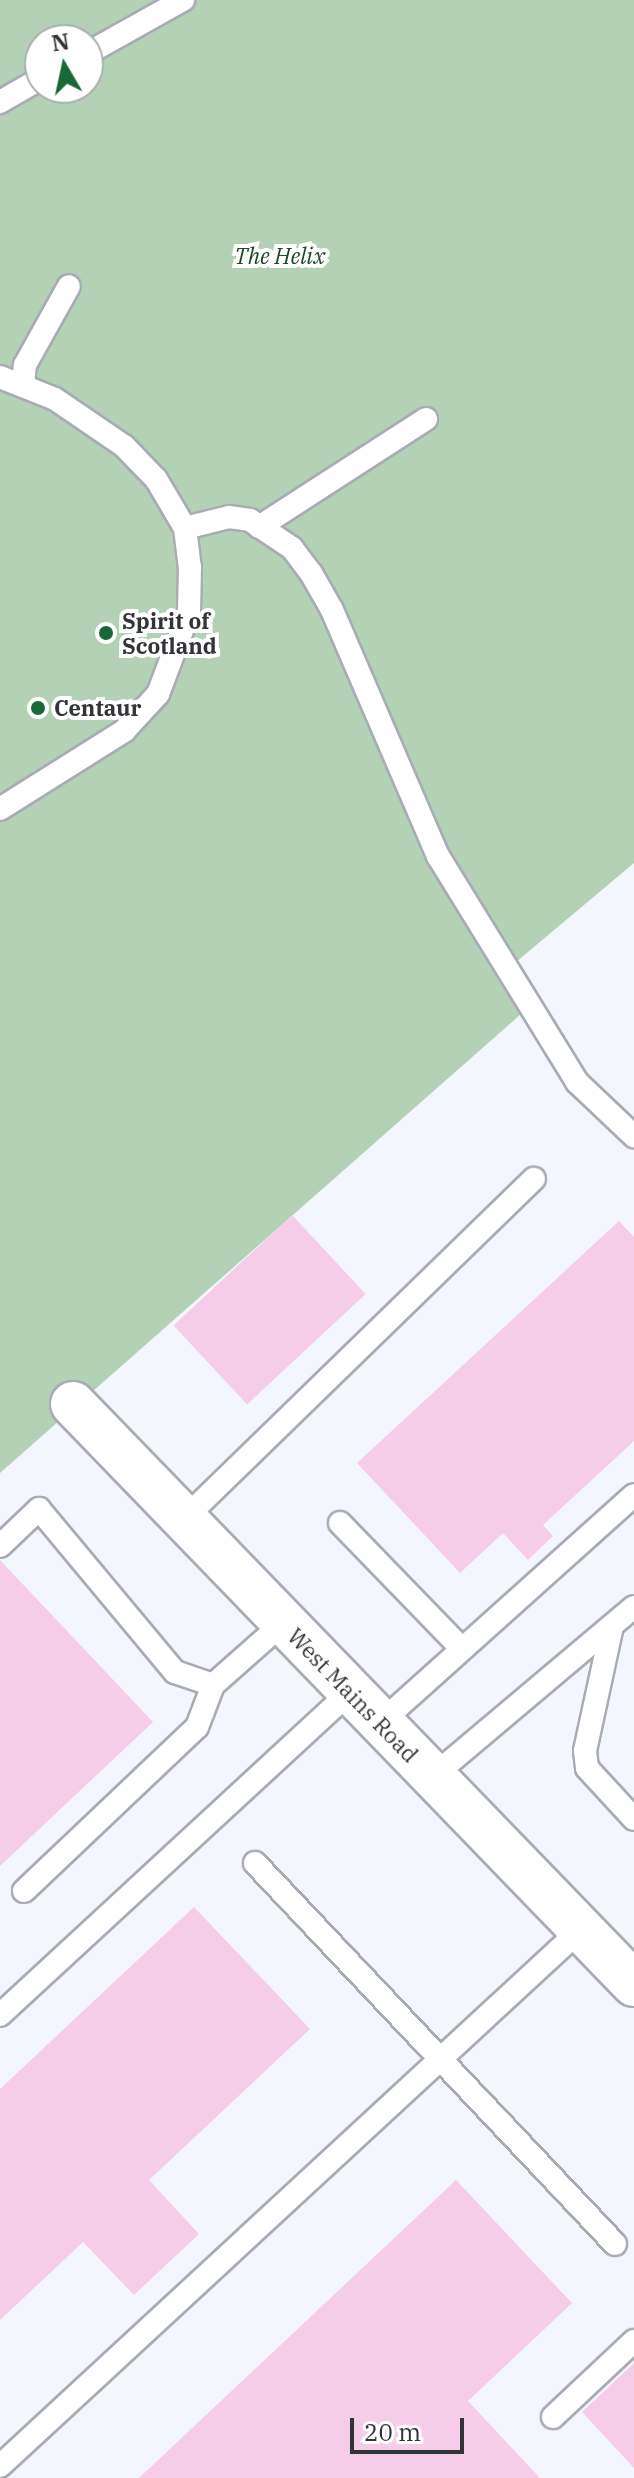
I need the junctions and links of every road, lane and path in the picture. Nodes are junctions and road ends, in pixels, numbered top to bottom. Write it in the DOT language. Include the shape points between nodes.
graph roads {
  1 [pos="183,0"];
  2 [pos="104,44"];
  3 [pos="24,88"];
  4 [pos="0,102"];
  5 [pos="69,286"];
  6 [pos="0,377"];
  7 [pos="23,386"];
  8 [pos="426,419"];
  9 [pos="259,527"];
  10 [pos="185,528"];
  11 [pos="0,809"];
  12 [pos="634,1136"];
  13 [pos="534,1179"];
  14 [pos="73,1404"];
  15 [pos="634,1495"];
  16 [pos="184,1519"];
  17 [pos="340,1523"];
  18 [pos="0,1546"];
  19 [pos="634,1607"];
  20 [pos="283,1623"];
  21 [pos="612,1626"];
  22 [pos="462,1649"];
  23 [pos="213,1685"];
  24 [pos="350,1692"];
  25 [pos="380,1723"];
  26 [pos="432,1777"];
  27 [pos="634,1819"];
  28 [pos="255,1863"];
  29 [pos="24,1891"];
  30 [pos="580,1930"];
  31 [pos="634,1984"];
  32 [pos="0,2015"];
  33 [pos="440,2059"];
  34 [pos="615,2244"];
  35 [pos="634,2341"];
  36 [pos="553,2417"];
  37 [pos="0,2466"];
  1 -- 2 [label="lane"];
  3 -- 4 [label="lane"];
  5 -- 7 [label="lane" via="25,365"];
  6 -- 7 [label="lane"];
  7 -- 10 [label="lane" via="67,406 124,446 156,479"];
  8 -- 9 [label="lane"];
  9 -- 10 [label="lane" via="229,517"];
  9 -- 12 [label="lane" via="292,548 332,610 438,856 506,971 577,1082"];
  10 -- 11 [label="lane" via="189,612 158,694 124,731"];
  13 -- 16 [label="lane"];
  14 -- 16 [label="street, West Mains Road"];
  15 -- 22 [label="lane"];
  16 -- 20 [label="street, West Mains Road"];
  17 -- 22 [label="lane"];
  18 -- 23 [label="lane" via="39,1509 175,1672"];
  19 -- 21 [label="lane"];
  20 -- 23 [label="lane"];
  20 -- 24 [label="street, West Mains Road"];
  21 -- 26 [label="lane"];
  21 -- 27 [label="lane" via="585,1751 587,1768"];
  22 -- 25 [label="lane"];
  23 -- 29 [label="lane" via="197,1727"];
  24 -- 25 [label="street, West Mains Road"];
  24 -- 32 [label="lane"];
  25 -- 26 [label="street, West Mains Road"];
  26 -- 30 [label="street, West Mains Road"];
  28 -- 33 [label="lane"];
  30 -- 31 [label="street, West Mains Road"];
  30 -- 33 [label="lane"];
  33 -- 34 [label="lane"];
  33 -- 37 [label="lane"];
  35 -- 36 [label="lane"];
}
